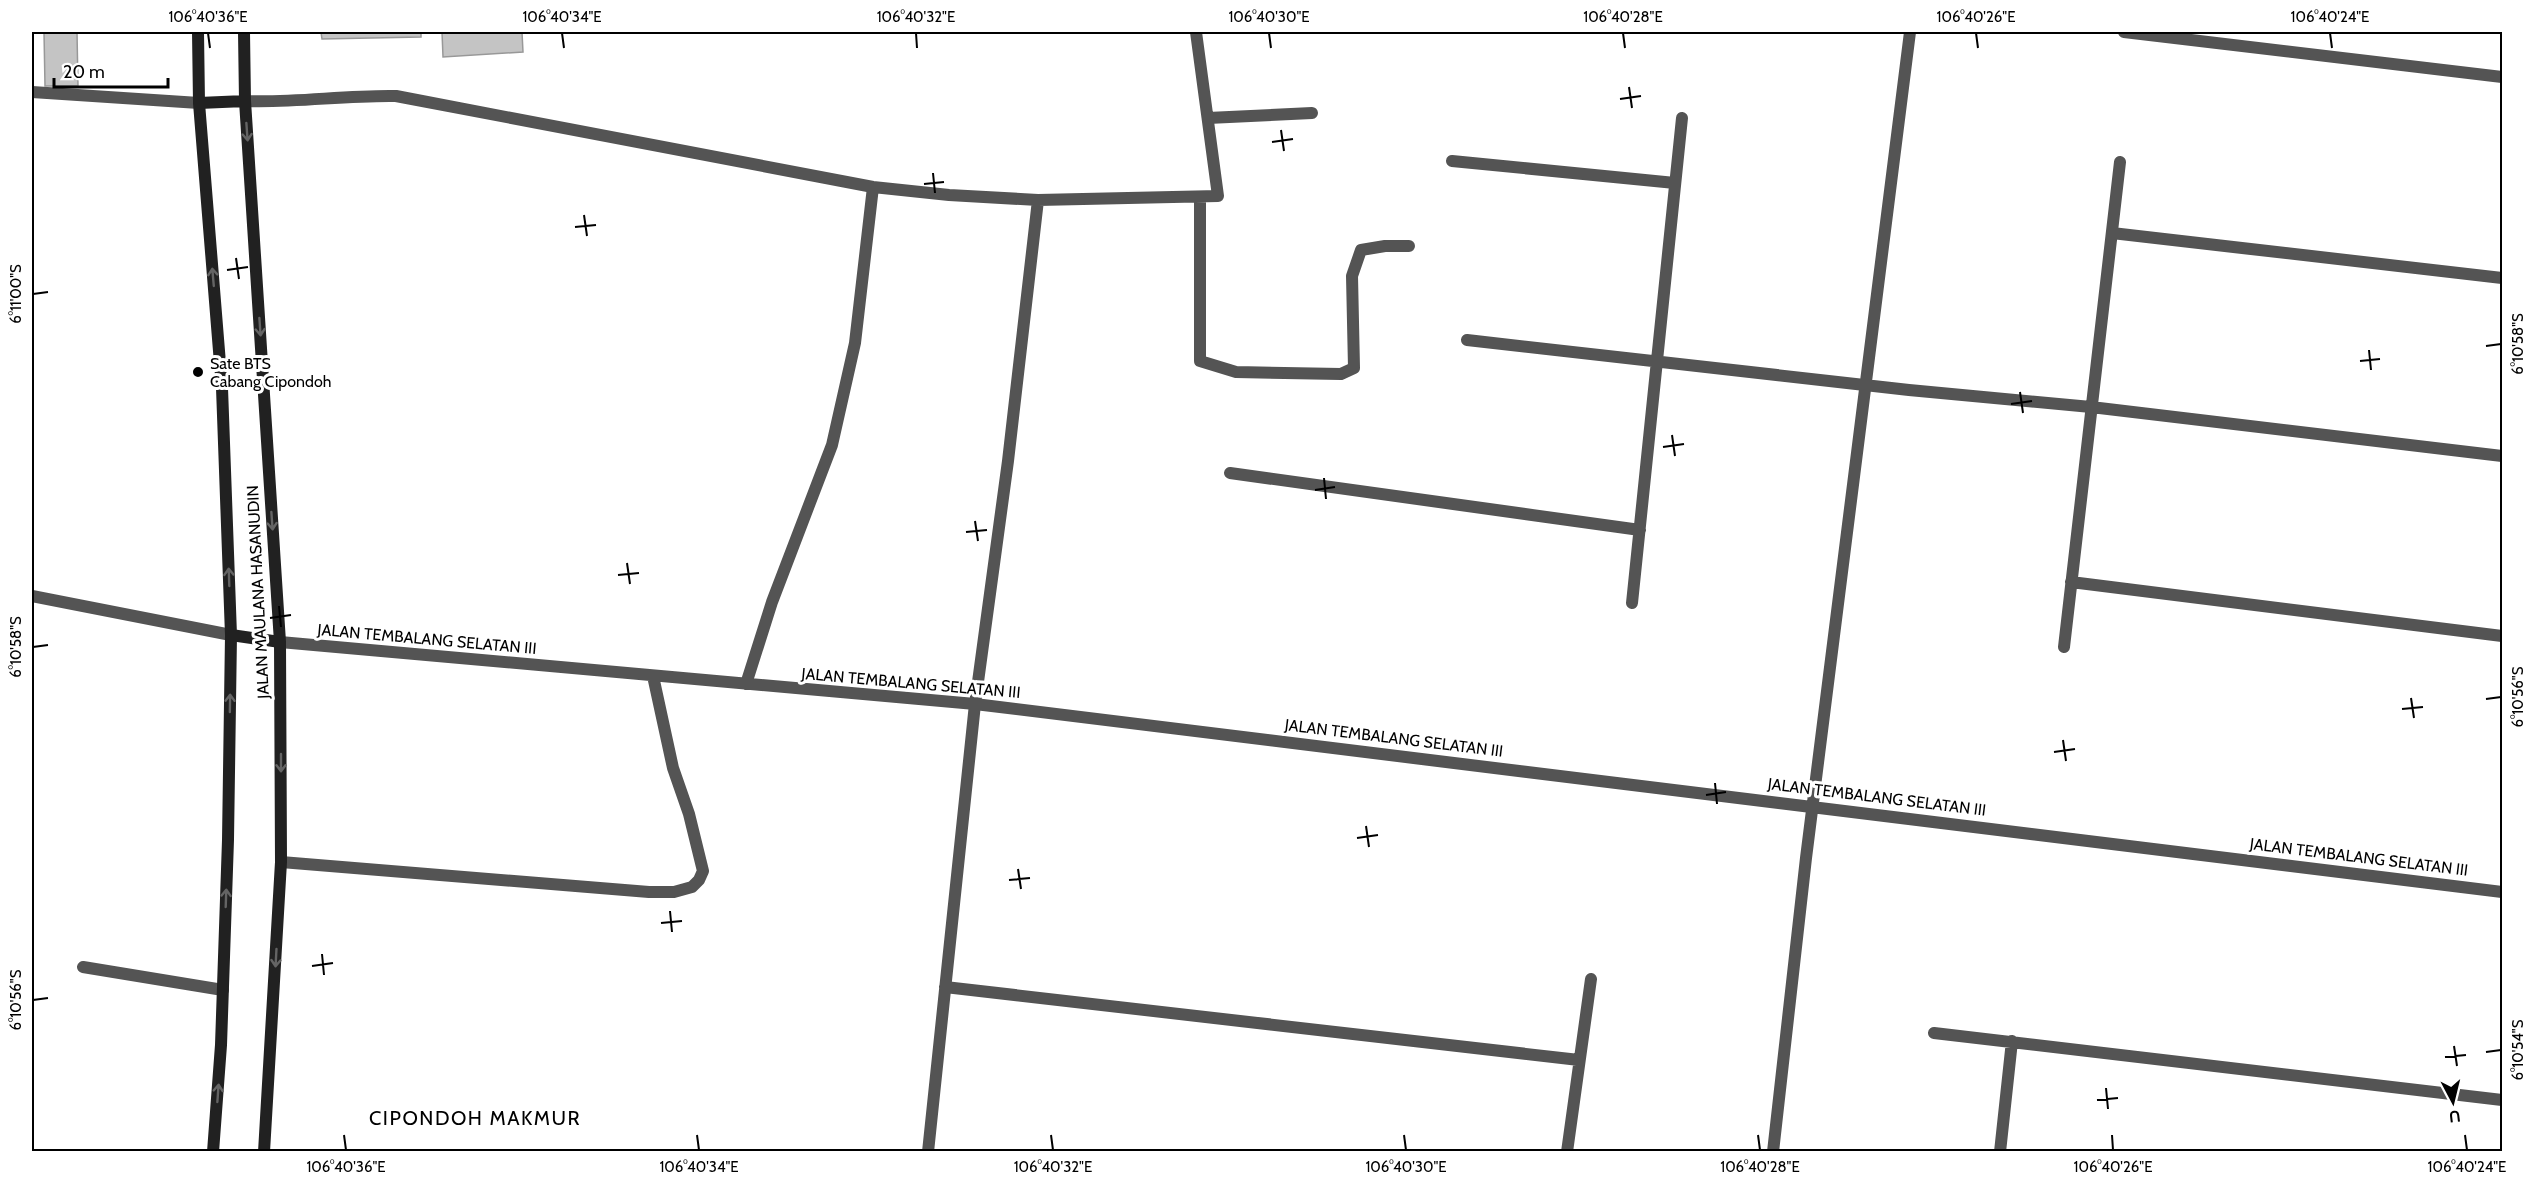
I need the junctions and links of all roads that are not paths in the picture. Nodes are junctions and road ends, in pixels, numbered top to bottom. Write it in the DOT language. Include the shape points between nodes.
graph roads {
  1 [pos="198,32"];
  2 [pos="244,32"];
  3 [pos="1196,32"];
  4 [pos="1910,32"];
  5 [pos="2124,32"];
  6 [pos="2502,77"];
  7 [pos="32,92"];
  8 [pos="245,101"];
  9 [pos="199,103"];
  10 [pos="1312,113"];
  11 [pos="1682,117"];
  12 [pos="1208,118"];
  13 [pos="1452,161"];
  14 [pos="2120,162"];
  15 [pos="1675,183"];
  16 [pos="873,187"];
  17 [pos="1200,197"];
  18 [pos="1038,200"];
  19 [pos="2112,232"];
  20 [pos="1409,246"];
  21 [pos="2502,278"];
  22 [pos="1467,340"];
  23 [pos="1657,362"];
  24 [pos="1867,385"];
  25 [pos="2091,407"];
  26 [pos="2502,456"];
  27 [pos="1230,473"];
  28 [pos="1640,530"];
  29 [pos="2071,582"];
  30 [pos="32,596"];
  31 [pos="1632,603"];
  32 [pos="231,635"];
  33 [pos="2502,636"];
  34 [pos="280,642"];
  35 [pos="2064,647"];
  36 [pos="653,676"];
  37 [pos="746,684"];
  38 [pos="975,704"];
  39 [pos="1813,806"];
  40 [pos="281,862"];
  41 [pos="2502,892"];
  42 [pos="83,967"];
  43 [pos="1591,979"];
  44 [pos="945,987"];
  45 [pos="223,990"];
  46 [pos="1934,1033"];
  47 [pos="2012,1041"];
  48 [pos="1579,1060"];
  49 [pos="2502,1100"];
  50 [pos="213,1152"];
  51 [pos="264,1152"];
  52 [pos="928,1152"];
  53 [pos="1567,1152"];
  54 [pos="1773,1152"];
  55 [pos="2000,1152"];
  1 -- 9 [label="street, JALAN MAULANA HASANUDIN"];
  2 -- 8 [label="street, JALAN MAULANA HASANUDIN"];
  3 -- 12 [label="street"];
  4 -- 24 [label="street"];
  5 -- 6 [label="street"];
  7 -- 9 [label="street"];
  8 -- 9 [label="street"];
  8 -- 16 [label="street" via="396,96"];
  8 -- 34 [label="street, JALAN MAULANA HASANUDIN, one-way"];
  32 -- 9 [label="street, JALAN MAULANA HASANUDIN, one-way" via="222,388"];
  10 -- 12 [label="street"];
  11 -- 15 [label="street"];
  12 -- 17 [label="street" via="1218,196"];
  13 -- 15 [label="street"];
  14 -- 19 [label="street"];
  15 -- 23 [label="street"];
  16 -- 18 [label="street"];
  16 -- 37 [label="street" via="855,343 832,445 772,602"];
  17 -- 18 [label="street"];
  17 -- 20 [label="street" via="1200,361 1236,372 1341,374 1354,368 1352,276 1361,250"];
  18 -- 38 [label="street"];
  19 -- 21 [label="street"];
  19 -- 25 [label="street"];
  22 -- 23 [label="street"];
  23 -- 24 [label="street"];
  23 -- 28 [label="street"];
  24 -- 25 [label="street"];
  24 -- 39 [label="street"];
  25 -- 26 [label="street"];
  25 -- 29 [label="street"];
  27 -- 28 [label="street"];
  28 -- 31 [label="street"];
  29 -- 33 [label="street"];
  29 -- 35 [label="street"];
  30 -- 32 [label="street"];
  32 -- 34 [label="street"];
  45 -- 32 [label="street, JALAN MAULANA HASANUDIN, one-way"];
  34 -- 36 [label="street, JALAN TEMBALANG SELATAN III"];
  34 -- 40 [label="street, JALAN MAULANA HASANUDIN, one-way"];
  36 -- 37 [label="street, JALAN TEMBALANG SELATAN III"];
  36 -- 40 [label="street" via="673,768 703,871 692,887 649,892"];
  37 -- 38 [label="street, JALAN TEMBALANG SELATAN III"];
  38 -- 39 [label="street, JALAN TEMBALANG SELATAN III"];
  38 -- 44 [label="street"];
  39 -- 41 [label="street, JALAN TEMBALANG SELATAN III"];
  39 -- 54 [label="street"];
  40 -- 51 [label="street, JALAN MAULANA HASANUDIN, one-way"];
  42 -- 45 [label="street"];
  43 -- 48 [label="street"];
  44 -- 48 [label="street"];
  44 -- 52 [label="street"];
  50 -- 45 [label="street, JALAN MAULANA HASANUDIN, one-way"];
  46 -- 47 [label="street"];
  47 -- 49 [label="street"];
  47 -- 55 [label="street"];
  48 -- 53 [label="street"];
}
